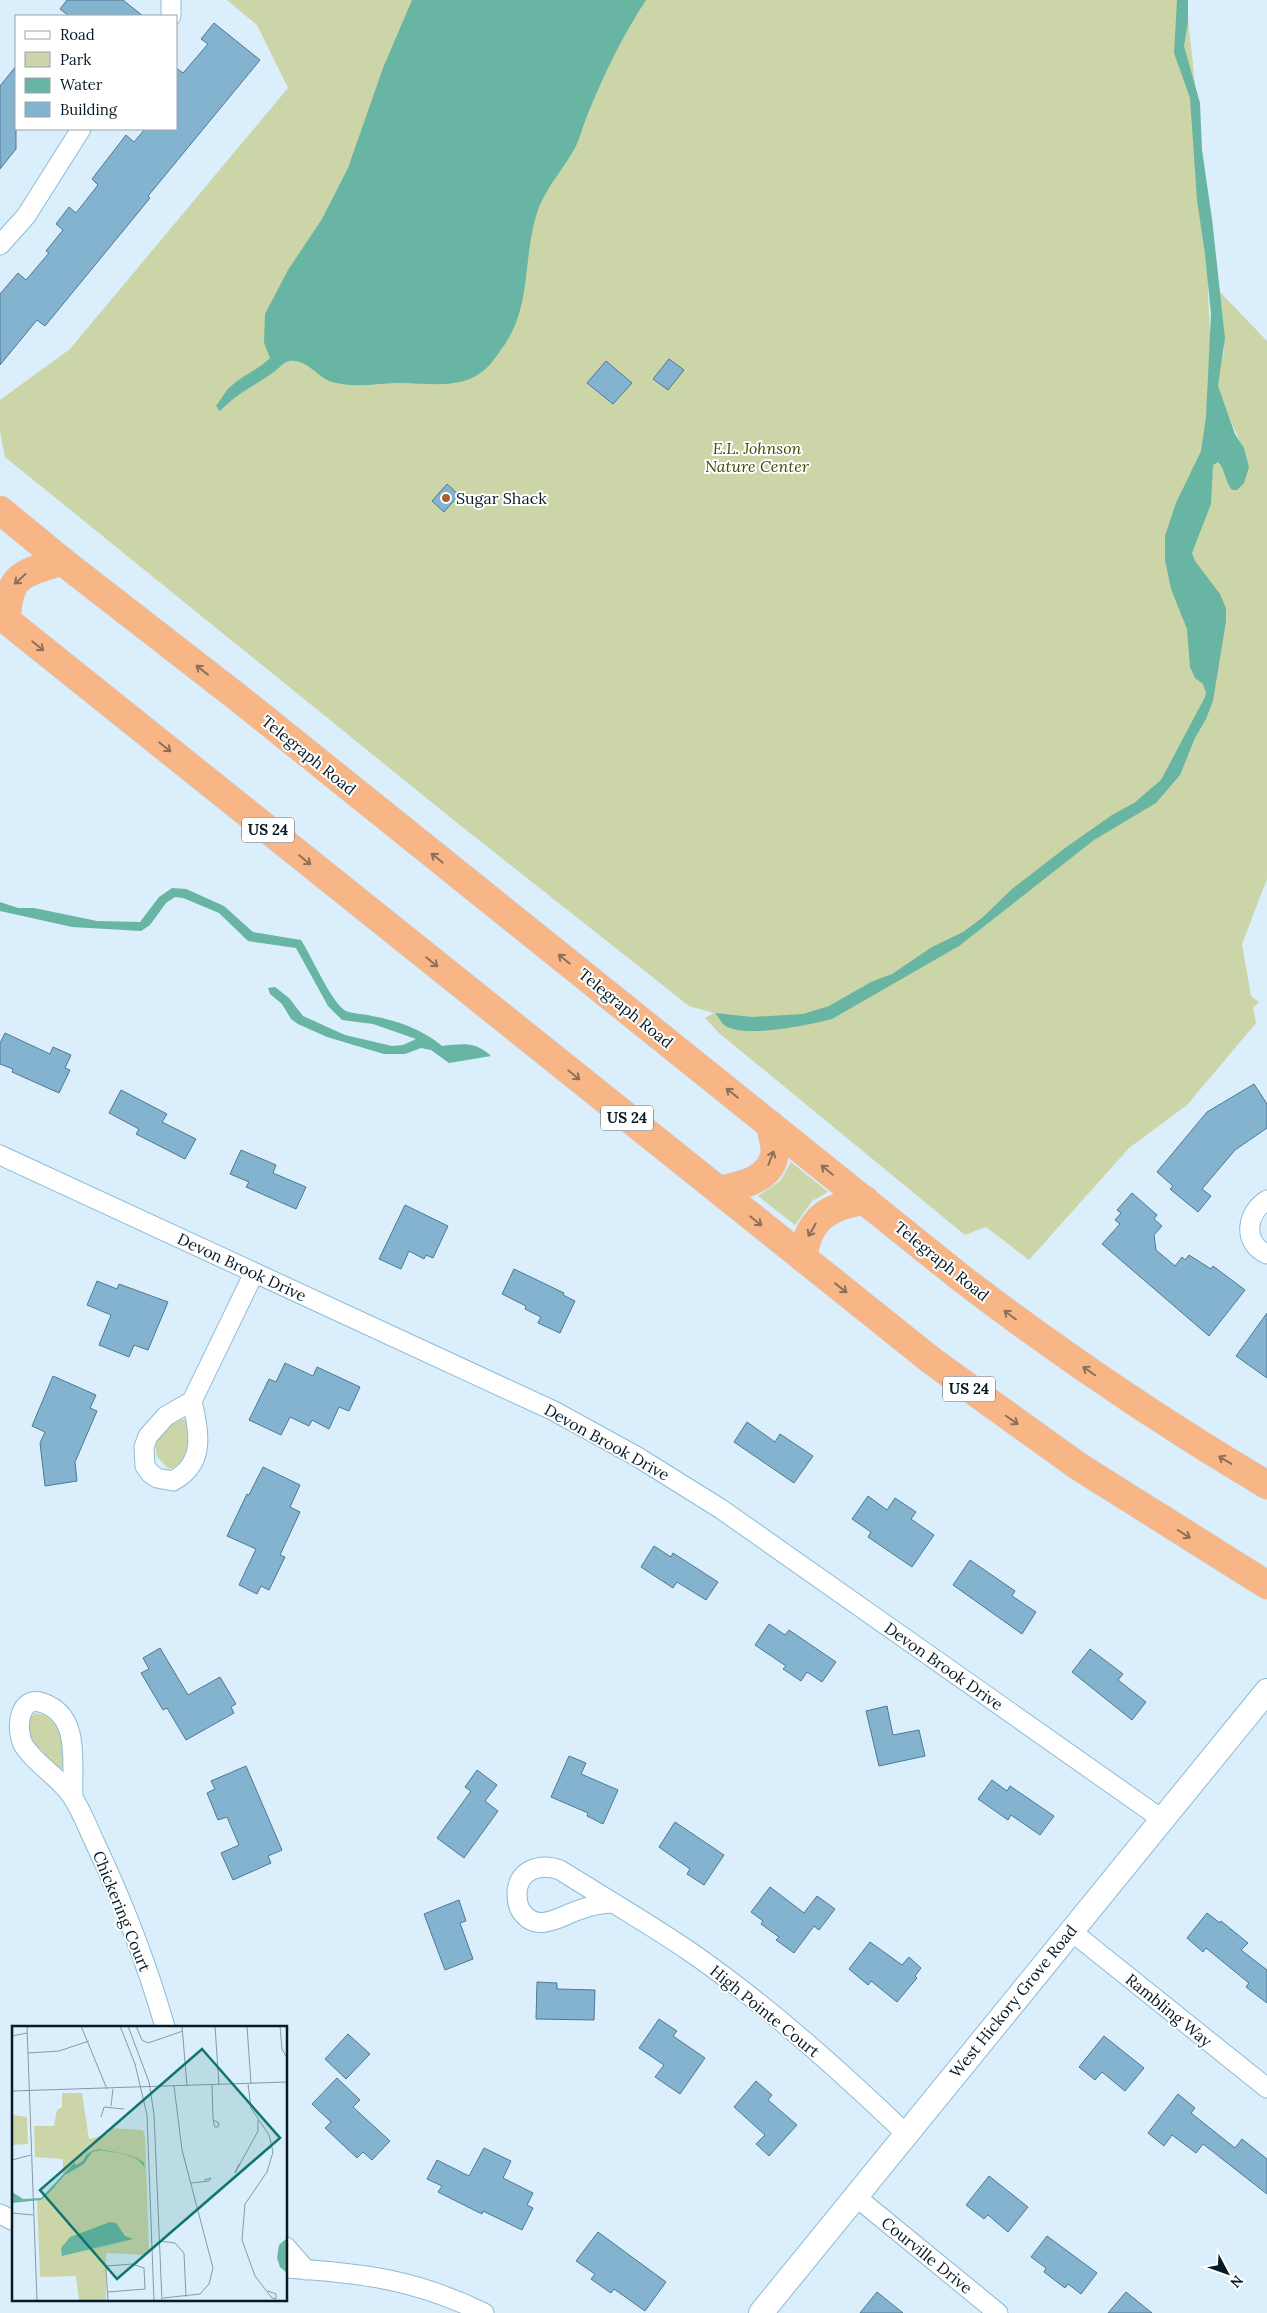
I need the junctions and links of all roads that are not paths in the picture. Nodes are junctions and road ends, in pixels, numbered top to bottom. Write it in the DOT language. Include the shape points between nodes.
graph roads {
  1 [pos="171,0"];
  2 [pos="171,15"];
  3 [pos="80,130"];
  4 [pos="0,244"];
  5 [pos="0,510"];
  6 [pos="62,561"];
  7 [pos="2,621"];
  8 [pos="770,1124"];
  9 [pos="0,1155"];
  10 [pos="718,1190"];
  11 [pos="865,1200"];
  12 [pos="1267,1200"];
  13 [pos="1267,1254"];
  14 [pos="803,1258"];
  15 [pos="254,1273"];
  16 [pos="192,1401"];
  17 [pos="1267,1485"];
  18 [pos="1267,1585"];
  19 [pos="1267,1691"];
  20 [pos="73,1797"];
  21 [pos="1163,1820"];
  22 [pos="614,1903"];
  23 [pos="1071,1931"];
  24 [pos="165,2026"];
  25 [pos="1267,2088"];
  26 [pos="905,2133"];
  27 [pos="855,2196"];
  28 [pos="0,2214"];
  29 [pos="12,2220"];
  30 [pos="288,2249"];
  31 [pos="288,2268"];
  32 [pos="306,2270"];
  33 [pos="484,2313"];
  34 [pos="761,2313"];
  35 [pos="998,2313"];
  1 -- 2 [label="street"];
  3 -- 4 [label="street" via="26,216"];
  5 -- 6 [label="highway, Telegraph Road"];
  6 -- 7 [label="highway, one-way" via="21,576 8,595"];
  8 -- 6 [label="highway, Telegraph Road, one-way" via="256,712"];
  7 -- 10 [label="highway, US 24, one-way"];
  10 -- 8 [label="highway, one-way" via="744,1185 763,1174 775,1151"];
  11 -- 8 [label="highway, Telegraph Road, one-way"];
  9 -- 15 [label="street, Devon Brook Drive"];
  10 -- 14 [label="highway, US 24, one-way"];
  11 -- 14 [label="highway, one-way" via="834,1208 821,1217 811,1229"];
  17 -- 11 [label="highway, Telegraph Road, one-way" via="1129,1398 1031,1331"];
  12 -- 13 [label="street" via="1252,1215 1249,1226 1255,1246"];
  14 -- 18 [label="highway, US 24, one-way" via="1004,1414 1135,1503"];
  15 -- 16 [label="street"];
  15 -- 21 [label="street, Devon Brook Drive" via="554,1412 636,1456 720,1509"];
  19 -- 21 [label="street, West Hickory Grove Road"];
  20 -- 20 [label="street, Chickering Court" via="24,1745 18,1726 28,1704 44,1703 68,1726"];
  20 -- 24 [label="street, Chickering Court" via="134,1935"];
  21 -- 23 [label="street, West Hickory Grove Road"];
  22 -- 22 [label="street, High Pointe Court" via="549,1866 526,1872 517,1890 520,1910 534,1922 545,1923 601,1903"];
  22 -- 26 [label="street, High Pointe Court" via="689,1951 746,1993"];
  23 -- 25 [label="street, Rambling Way"];
  23 -- 26 [label="street, West Hickory Grove Road"];
  26 -- 27 [label="street, West Hickory Grove Road"];
  27 -- 34 [label="street, West Hickory Grove Road"];
  27 -- 35 [label="street, Courville Drive"];
  28 -- 29 [label="street"];
  30 -- 32 [label="street"];
  31 -- 32 [label="street"];
  32 -- 33 [label="street" via="355,2273 402,2282 443,2294"];
}
